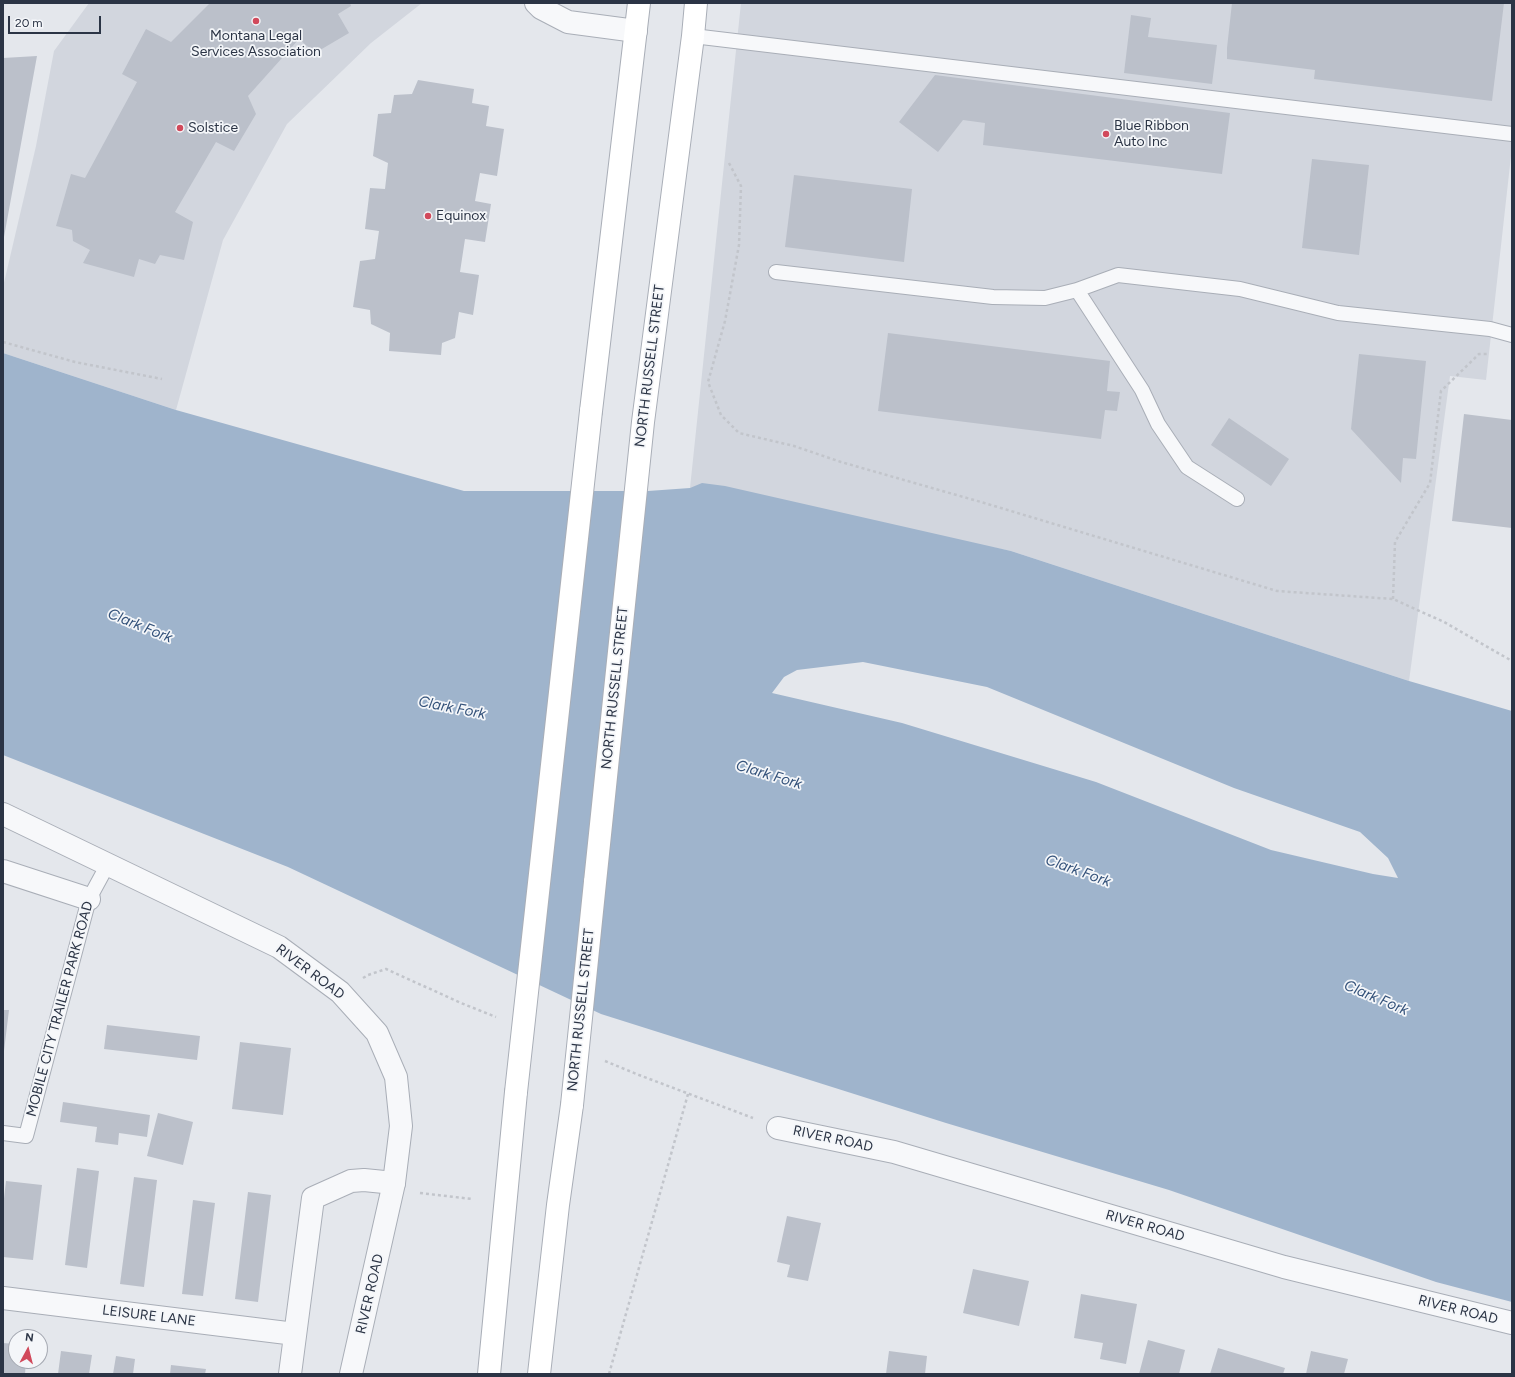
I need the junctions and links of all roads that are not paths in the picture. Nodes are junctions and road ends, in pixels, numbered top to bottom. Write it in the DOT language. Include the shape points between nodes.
graph roads {
  1 [pos="536,3"];
  2 [pos="639,3"];
  3 [pos="696,3"];
  4 [pos="636,31"];
  5 [pos="693,36"];
  6 [pos="1512,134"];
  7 [pos="776,272"];
  8 [pos="1077,290"];
  9 [pos="1512,335"];
  10 [pos="1237,500"];
  11 [pos="3,814"];
  12 [pos="108,864"];
  13 [pos="3,871"];
  14 [pos="89,899"];
  15 [pos="778,1128"];
  16 [pos="3,1133"];
  17 [pos="394,1183"];
  18 [pos="3,1298"];
  19 [pos="1512,1323"];
  20 [pos="295,1334"];
  21 [pos="290,1374"];
  22 [pos="351,1374"];
  23 [pos="489,1374"];
  24 [pos="539,1374"];
  1 -- 4 [label="street" via="568,22"];
  2 -- 4 [label="main road"];
  3 -- 5 [label="main road, NORTH RUSSELL STREET"];
  4 -- 23 [label="main road, bridge" via="591,411 516,1092"];
  5 -- 6 [label="lane"];
  5 -- 24 [label="main road, NORTH RUSSELL STREET, bridge" via="643,422 572,1105"];
  7 -- 8 [label="lane" via="993,297 1045,298"];
  8 -- 9 [label="lane" via="1118,275 1240,289 1338,313 1486,329"];
  8 -- 10 [label="lane" via="1142,390 1158,424 1187,467"];
  11 -- 12 [label="street, RIVER ROAD"];
  12 -- 14 [label="lane, MOBILE CITY TRAILER PARK ROAD"];
  12 -- 17 [label="street, RIVER ROAD" via="279,947 340,992 377,1033 396,1077 401,1126"];
  13 -- 14 [label="street"];
  14 -- 16 [label="lane, MOBILE CITY TRAILER PARK ROAD" via="26,1136"];
  15 -- 19 [label="street, RIVER ROAD" via="894,1152 1284,1267"];
  17 -- 20 [label="street" via="351,1181 313,1198"];
  17 -- 22 [label="street, RIVER ROAD"];
  18 -- 20 [label="street, LEISURE LANE"];
  20 -- 21 [label="street"];
}
